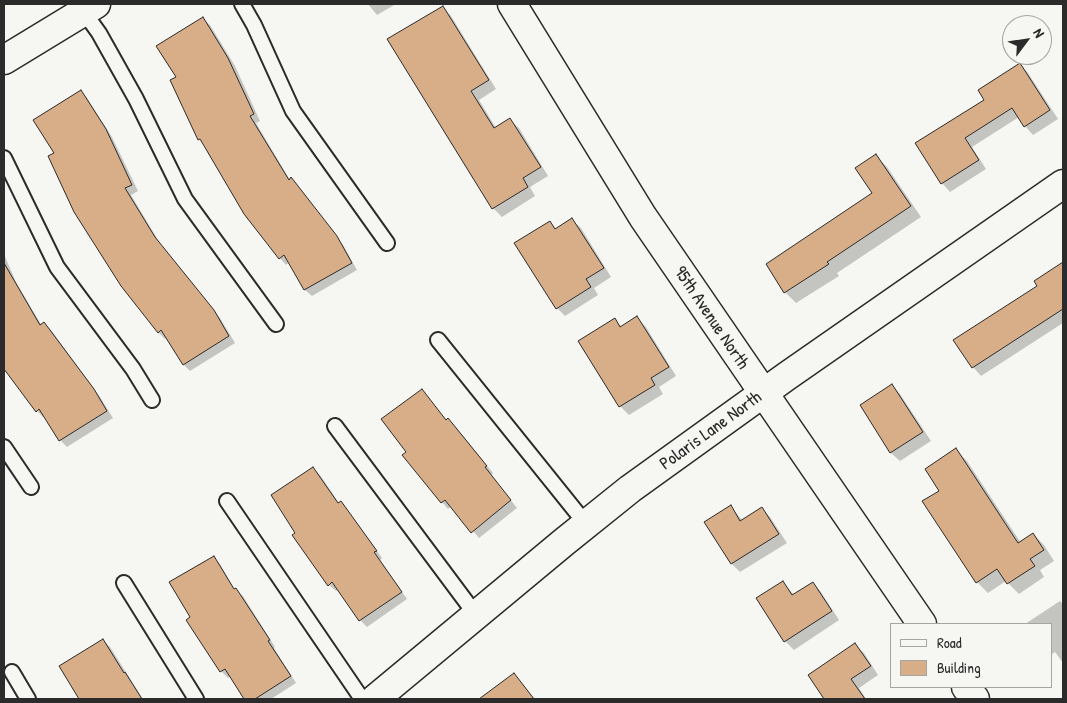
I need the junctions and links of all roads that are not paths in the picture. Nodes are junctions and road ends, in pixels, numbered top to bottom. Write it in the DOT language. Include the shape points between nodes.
graph roads {
  1 [pos="242,4"];
  2 [pos="512,4"];
  3 [pos="86,6"];
  4 [pos="4,60"];
  5 [pos="4,158"];
  6 [pos="1063,184"];
  7 [pos="387,243"];
  8 [pos="276,324"];
  9 [pos="438,340"];
  10 [pos="763,393"];
  11 [pos="152,400"];
  12 [pos="335,426"];
  13 [pos="4,447"];
  14 [pos="31,487"];
  15 [pos="227,501"];
  16 [pos="586,524"];
  17 [pos="124,583"];
  18 [pos="476,615"];
  19 [pos="921,623"];
  20 [pos="12,672"];
  21 [pos="967,688"];
  22 [pos="379,697"];
  23 [pos="28,699"];
  24 [pos="196,699"];
  25 [pos="975,699"];
  1 -- 7 [label="lane" via="293,111"];
  2 -- 10 [label="street, 95th Avenue North" via="643,217"];
  3 -- 4 [label="street"];
  3 -- 8 [label="lane" via="185,199"];
  5 -- 11 [label="lane" via="57,267 133,369"];
  6 -- 10 [label="street, Polaris Lane North"];
  9 -- 16 [label="lane"];
  10 -- 16 [label="street, Polaris Lane North"];
  10 -- 19 [label="street, 95th Avenue North"];
  12 -- 18 [label="lane"];
  13 -- 14 [label="lane"];
  15 -- 22 [label="lane"];
  16 -- 18 [label="street, Polaris Lane North"];
  17 -- 24 [label="lane"];
  18 -- 22 [label="street, Polaris Lane North"];
  20 -- 23 [label="lane"];
  21 -- 25 [label="street"];
}
